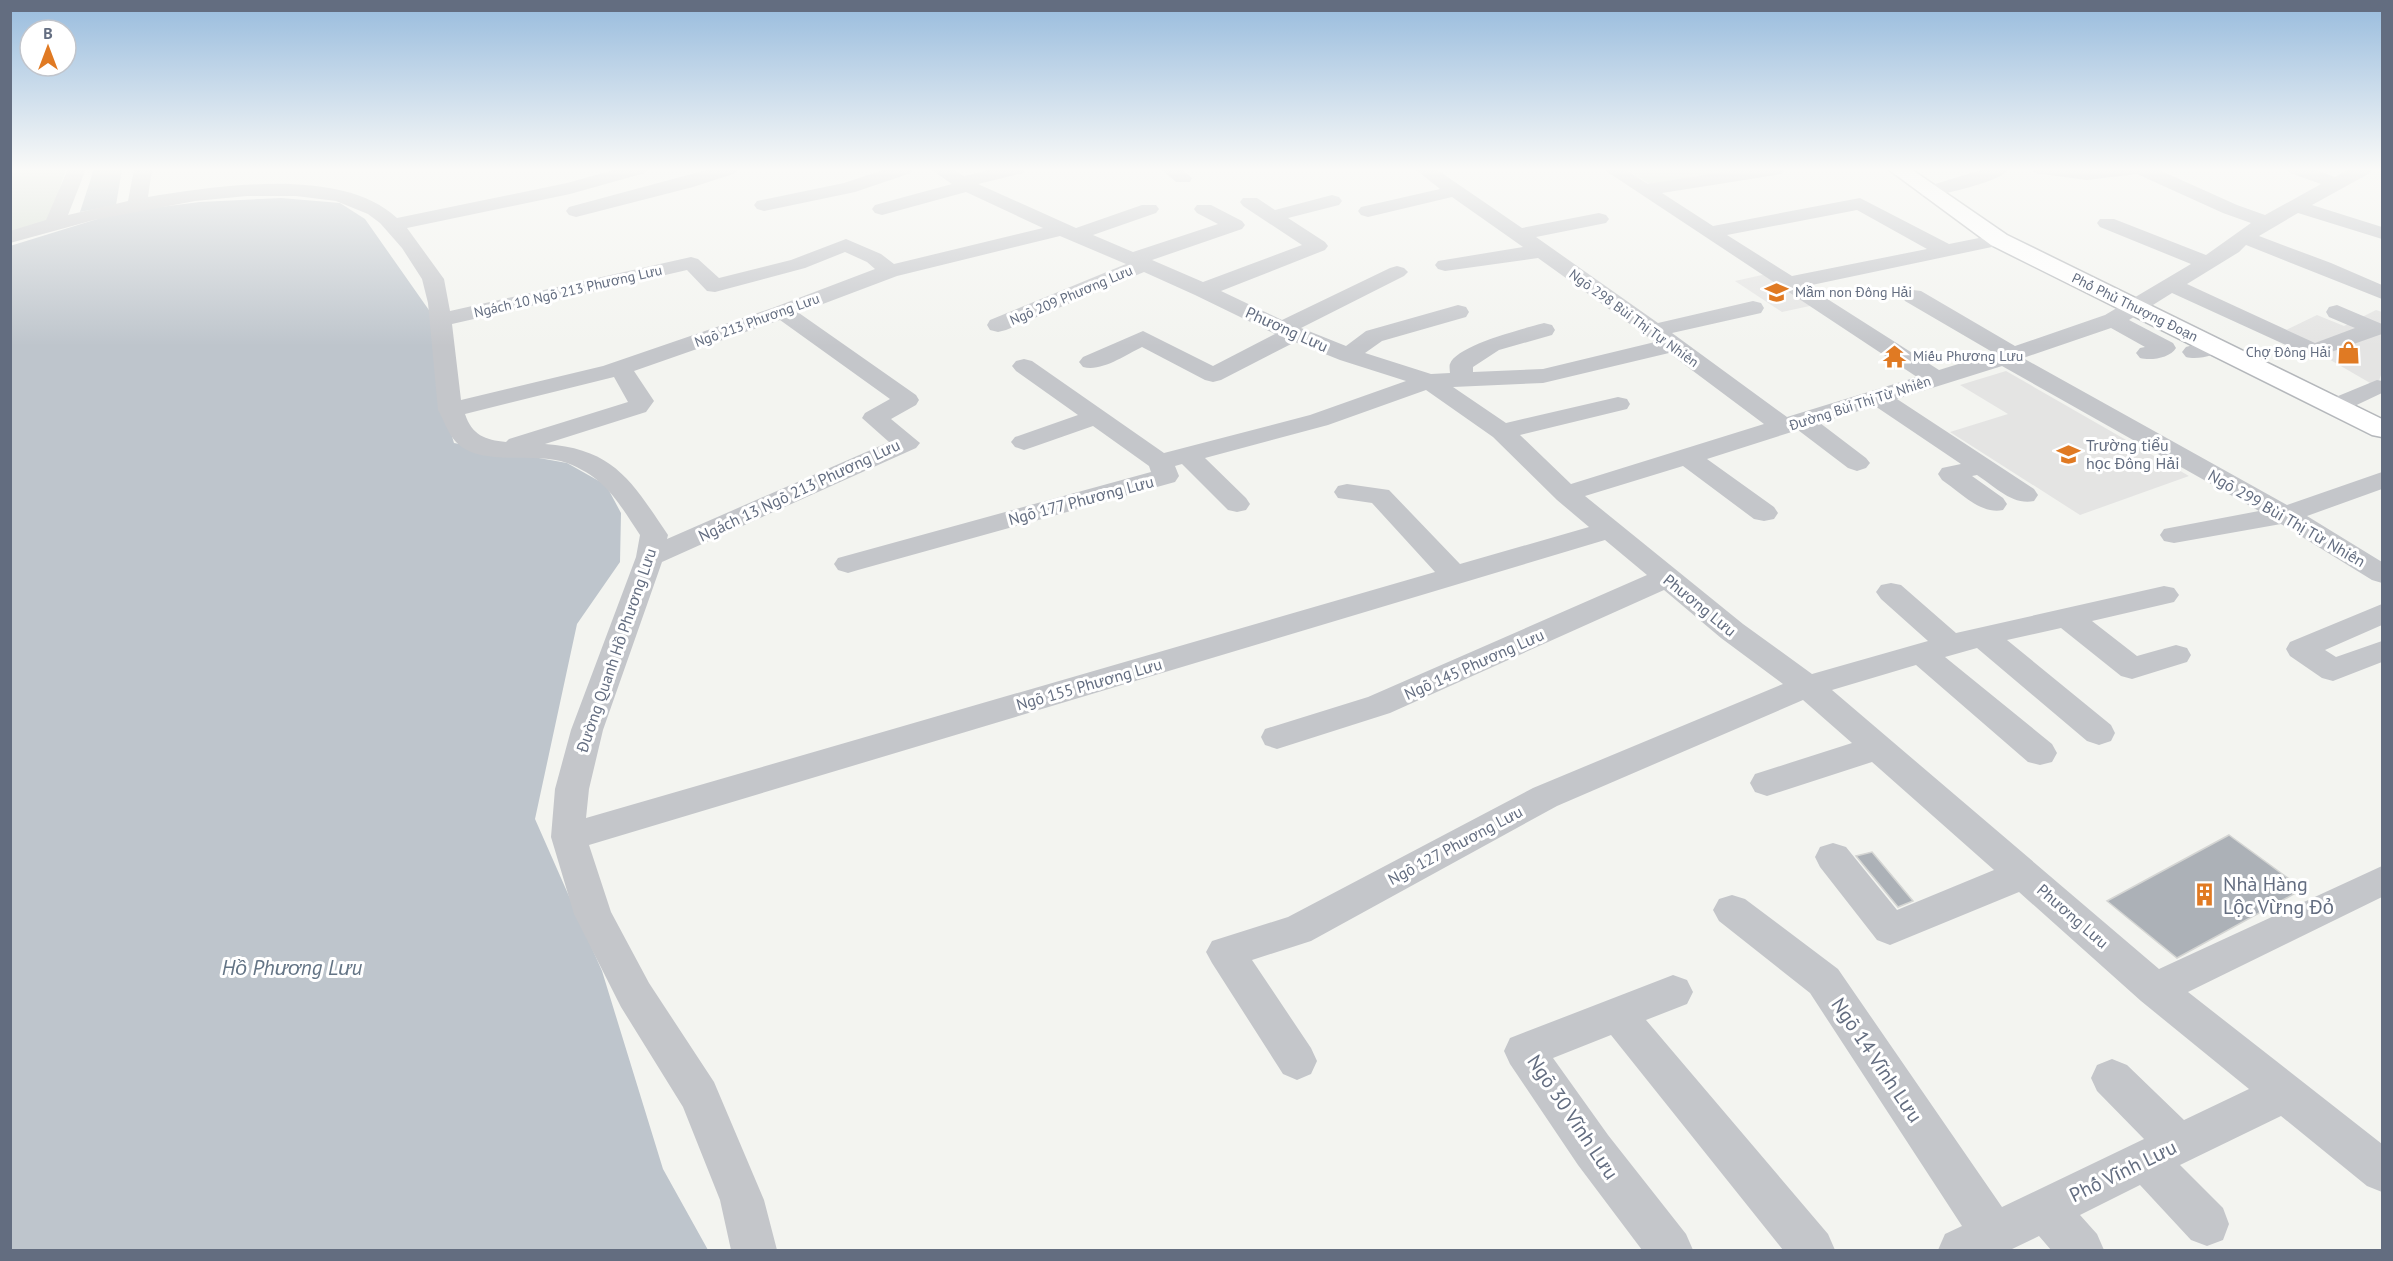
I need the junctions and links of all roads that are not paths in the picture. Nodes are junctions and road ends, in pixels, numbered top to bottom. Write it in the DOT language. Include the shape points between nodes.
graph roads {
  1 [pos="39,228"];
  2 [pos="394,228"];
  3 [pos="1060,228"];
  4 [pos="1083,228"];
  5 [pos="1227,228"];
  6 [pos="1291,228"];
  7 [pos="1507,228"];
  8 [pos="1557,228"];
  9 [pos="1705,228"];
  10 [pos="1733,228"];
  11 [pos="1904,228"];
  12 [pos="1981,228"];
  13 [pos="2119,228"];
  14 [pos="2258,228"];
  15 [pos="2366,228"];
  16 [pos="1069,232"];
  17 [pos="1711,232"];
  18 [pos="2382,233"];
  19 [pos="1519,236"];
  20 [pos="10,237"];
  21 [pos="2243,237"];
  22 [pos="1999,240"];
  23 [pos="1945,250"];
  24 [pos="1540,251"];
  25 [pos="1139,262"];
  26 [pos="2207,263"];
  27 [pos="890,271"];
  28 [pos="1397,272"];
  29 [pos="1791,283"];
  30 [pos="2170,284"];
  31 [pos="1203,290"];
  32 [pos="2382,293"];
  33 [pos="1913,296"];
  34 [pos="2135,305"];
  35 [pos="1753,308"];
  36 [pos="783,312"];
  37 [pos="1458,312"];
  38 [pos="2337,312"];
  39 [pos="440,320"];
  40 [pos="2113,320"];
  41 [pos="998,325"];
  42 [pos="1544,330"];
  43 [pos="1287,332"];
  44 [pos="1664,338"];
  45 [pos="2148,353"];
  46 [pos="1348,355"];
  47 [pos="2008,356"];
  48 [pos="1090,362"];
  49 [pos="1024,366"];
  50 [pos="620,368"];
  51 [pos="1936,379"];
  52 [pos="1462,380"];
  53 [pos="1429,381"];
  54 [pos="2377,387"];
  55 [pos="1878,397"];
  56 [pos="1618,404"];
  57 [pos="2335,406"];
  58 [pos="450,410"];
  59 [pos="1096,417"];
  60 [pos="1793,424"];
  61 [pos="2382,429"];
  62 [pos="1502,432"];
  63 [pos="1024,442"];
  64 [pos="504,449"];
  65 [pos="1188,454"];
  66 [pos="1688,457"];
  67 [pos="1160,462"];
  68 [pos="1857,463"];
  69 [pos="1981,466"];
  70 [pos="2382,480"];
  71 [pos="2355,491"];
  72 [pos="1347,492"];
  73 [pos="1566,494"];
  74 [pos="2025,495"];
  75 [pos="1236,504"];
  76 [pos="1995,504"];
  77 [pos="2382,505"];
  78 [pos="1764,513"];
  79 [pos="2285,515"];
  80 [pos="1609,530"];
  81 [pos="2174,535"];
  82 [pos="650,557"];
  83 [pos="848,564"];
  84 [pos="2382,574"];
  85 [pos="1455,576"];
  86 [pos="1666,578"];
  87 [pos="1891,592"];
  88 [pos="2164,595"];
  89 [pos="2382,614"];
  90 [pos="2067,617"];
  91 [pos="1982,636"];
  92 [pos="1952,646"];
  93 [pos="2382,651"];
  94 [pos="1922,654"];
  95 [pos="2176,655"];
  96 [pos="1807,686"];
  97 [pos="2099,734"];
  98 [pos="1277,737"];
  99 [pos="1879,747"];
  100 [pos="2040,753"];
  101 [pos="1767,783"];
  102 [pos="569,837"];
  103 [pos="1833,857"];
  104 [pos="2024,874"];
  105 [pos="2382,881"];
  106 [pos="1732,910"];
  107 [pos="2155,989"];
  108 [pos="1673,992"];
  109 [pos="1628,1028"];
  110 [pos="1297,1061"];
  111 [pos="2112,1078"];
  112 [pos="2286,1092"];
  113 [pos="2162,1152"];
  114 [pos="2382,1171"];
  115 [pos="2045,1209"];
  116 [pos="2207,1224"];
  117 [pos="1978,1243"];
  118 [pos="754,1251"];
  119 [pos="1670,1251"];
  120 [pos="1812,1251"];
  121 [pos="2081,1251"];
  1 -- 20 [label="street, Đường Quanh Hồ Phương Lưu"];
  2 -- 39 [label="street, Đường Quanh Hồ Phương Lưu" via="411,246 436,285"];
  3 -- 16 [label="street, Phương Lưu"];
  4 -- 16 [label="street, Ngõ 213 Phương Lưu"];
  5 -- 25 [label="street, Ngõ 209 Phương Lưu"];
  6 -- 31 [label="street" via="1318,246"];
  7 -- 19 [label="street, Ngõ 298 Bùi Thị Tự Nhiên"];
  8 -- 19 [label="street"];
  9 -- 17 [label="street"];
  10 -- 17 [label="street"];
  11 -- 23 [label="street"];
  12 -- 22 [label="main road, Phố Phủ Thượng Đoạn"];
  13 -- 26 [label="street"];
  14 -- 21 [label="street, Đường Bùi Thị Từ Nhiên"];
  15 -- 18 [label="street"];
  16 -- 25 [label="street, Phương Lưu"];
  16 -- 27 [label="street, Ngõ 213 Phương Lưu"];
  17 -- 29 [label="street"];
  19 -- 24 [label="street, Ngõ 298 Bùi Thị Tự Nhiên"];
  19 -- 24 [label="street" via="1447,256"];
  21 -- 26 [label="street, Đường Bùi Thị Từ Nhiên"];
  21 -- 32 [label="street"];
  22 -- 23 [label="street"];
  22 -- 34 [label="main road, Phố Phủ Thượng Đoạn"];
  23 -- 29 [label="street"];
  24 -- 44 [label="street, Ngõ 298 Bùi Thị Tự Nhiên"];
  25 -- 31 [label="street, Phương Lưu"];
  25 -- 41 [label="street, Ngõ 209 Phương Lưu"];
  26 -- 30 [label="street, Đường Bùi Thị Từ Nhiên"];
  27 -- 36 [label="street, Ngõ 213 Phương Lưu"];
  27 -- 39 [label="street, Ngách 10 Ngõ 213 Phương Lưu" via="874,258 846,245 798,264 715,286 691,263"];
  28 -- 43 [label="street"];
  29 -- 51 [label="street"];
  30 -- 34 [label="street, Đường Bùi Thị Từ Nhiên"];
  30 -- 38 [label="street" via="2314,351 2375,329"];
  31 -- 43 [label="street, Phương Lưu"];
  33 -- 47 [label="street, Ngõ 299 Bùi Thị Từ Nhiên"];
  34 -- 40 [label="street, Đường Bùi Thị Từ Nhiên"];
  34 -- 57 [label="main road, Phố Phủ Thượng Đoạn" via="2204,349"];
  35 -- 44 [label="street"];
  36 -- 50 [label="street, Ngõ 213 Phương Lưu"];
  36 -- 82 [label="street, Ngách 13 Ngõ 213 Phương Lưu" via="907,400 874,418 907,444"];
  37 -- 46 [label="street" via="1374,336"];
  39 -- 58 [label="street, Đường Quanh Hồ Phương Lưu"];
  40 -- 45 [label="street" via="2165,348"];
  40 -- 47 [label="street, Đường Bùi Thị Từ Nhiên"];
  42 -- 52 [label="street" via="1481,351 1461,364"];
  43 -- 46 [label="street, Phương Lưu"];
  43 -- 48 [label="street" via="1213,375 1143,338"];
  44 -- 52 [label="street" via="1543,376"];
  44 -- 60 [label="street, Ngõ 298 Bùi Thị Tự Nhiên"];
  46 -- 53 [label="street, Phương Lưu"];
  47 -- 51 [label="street, Đường Bùi Thị Từ Nhiên"];
  47 -- 79 [label="street, Ngõ 299 Bùi Thị Từ Nhiên"];
  49 -- 59 [label="street"];
  50 -- 58 [label="street, Ngõ 213 Phương Lưu"];
  50 -- 64 [label="street" via="642,401 637,407"];
  51 -- 55 [label="street, Đường Bùi Thị Từ Nhiên"];
  52 -- 53 [label="street"];
  53 -- 62 [label="street, Phương Lưu"];
  53 -- 65 [label="street, Ngõ 177 Phương Lưu" via="1319,420"];
  54 -- 57 [label="street"];
  55 -- 60 [label="street, Đường Bùi Thị Từ Nhiên"];
  55 -- 69 [label="street"];
  56 -- 62 [label="street"];
  57 -- 61 [label="main road, Phố Phủ Thượng Đoạn"];
  58 -- 64 [label="street, Đường Quanh Hồ Phương Lưu" via="464,436 477,444"];
  59 -- 63 [label="street"];
  59 -- 67 [label="street"];
  60 -- 66 [label="street, Đường Bùi Thị Từ Nhiên"];
  60 -- 68 [label="street, Ngõ 298 Bùi Thị Tự Nhiên"];
  62 -- 73 [label="street, Phương Lưu"];
  64 -- 82 [label="street, Đường Quanh Hồ Phương Lưu" via="558,453 584,461 620,484 654,536"];
  65 -- 67 [label="street, Ngõ 177 Phương Lưu"];
  65 -- 75 [label="street"];
  66 -- 73 [label="street, Đường Bùi Thị Từ Nhiên"];
  66 -- 78 [label="street"];
  67 -- 83 [label="street, Ngõ 177 Phương Lưu" via="1166,476"];
  69 -- 74 [label="street"];
  69 -- 76 [label="street" via="1952,474"];
  70 -- 71 [label="street"];
  71 -- 77 [label="street"];
  71 -- 79 [label="street"];
  72 -- 85 [label="street" via="1380,496"];
  73 -- 80 [label="street, Phương Lưu"];
  79 -- 81 [label="street"];
  79 -- 84 [label="street, Ngõ 299 Bùi Thị Từ Nhiên"];
  80 -- 85 [label="street, Ngõ 155 Phương Lưu"];
  80 -- 86 [label="street, Phương Lưu"];
  82 -- 102 [label="street, Đường Quanh Hồ Phương Lưu" via="587,730 572,789"];
  85 -- 102 [label="street, Ngõ 155 Phương Lưu"];
  86 -- 96 [label="street, Phương Lưu"];
  86 -- 98 [label="street, Ngõ 145 Phương Lưu" via="1380,705"];
  87 -- 92 [label="street"];
  88 -- 90 [label="street"];
  89 -- 93 [label="street" via="2301,649 2333,670"];
  90 -- 91 [label="street"];
  90 -- 95 [label="street" via="2132,668"];
  91 -- 92 [label="street"];
  91 -- 97 [label="street"];
  92 -- 94 [label="street"];
  94 -- 96 [label="street"];
  94 -- 100 [label="street"];
  96 -- 99 [label="street, Phương Lưu"];
  96 -- 110 [label="street, Ngõ 127 Phương Lưu" via="1545,797 1298,930 1225,952"];
  99 -- 101 [label="street"];
  99 -- 104 [label="street, Phương Lưu"];
  102 -- 118 [label="street, Đường Quanh Hồ Phương Lưu" via="593,914 635,995 699,1096 742,1200"];
  103 -- 104 [label="street" via="1890,929"];
  104 -- 107 [label="street, Phương Lưu"];
  105 -- 107 [label="street"];
  106 -- 117 [label="street, Ngõ 14 Vĩnh Lưu" via="1824,981"];
  107 -- 112 [label="street, Phương Lưu"];
  108 -- 119 [label="street, Ngõ 30 Vĩnh Lưu" via="1524,1052"];
  109 -- 120 [label="street"];
  111 -- 113 [label="street"];
  112 -- 113 [label="street, Phố Vĩnh Lưu"];
  112 -- 114 [label="street, Phương Lưu"];
  113 -- 115 [label="street, Phố Vĩnh Lưu"];
  113 -- 116 [label="street"];
  115 -- 117 [label="street, Phố Vĩnh Lưu"];
  115 -- 121 [label="street"];
}
